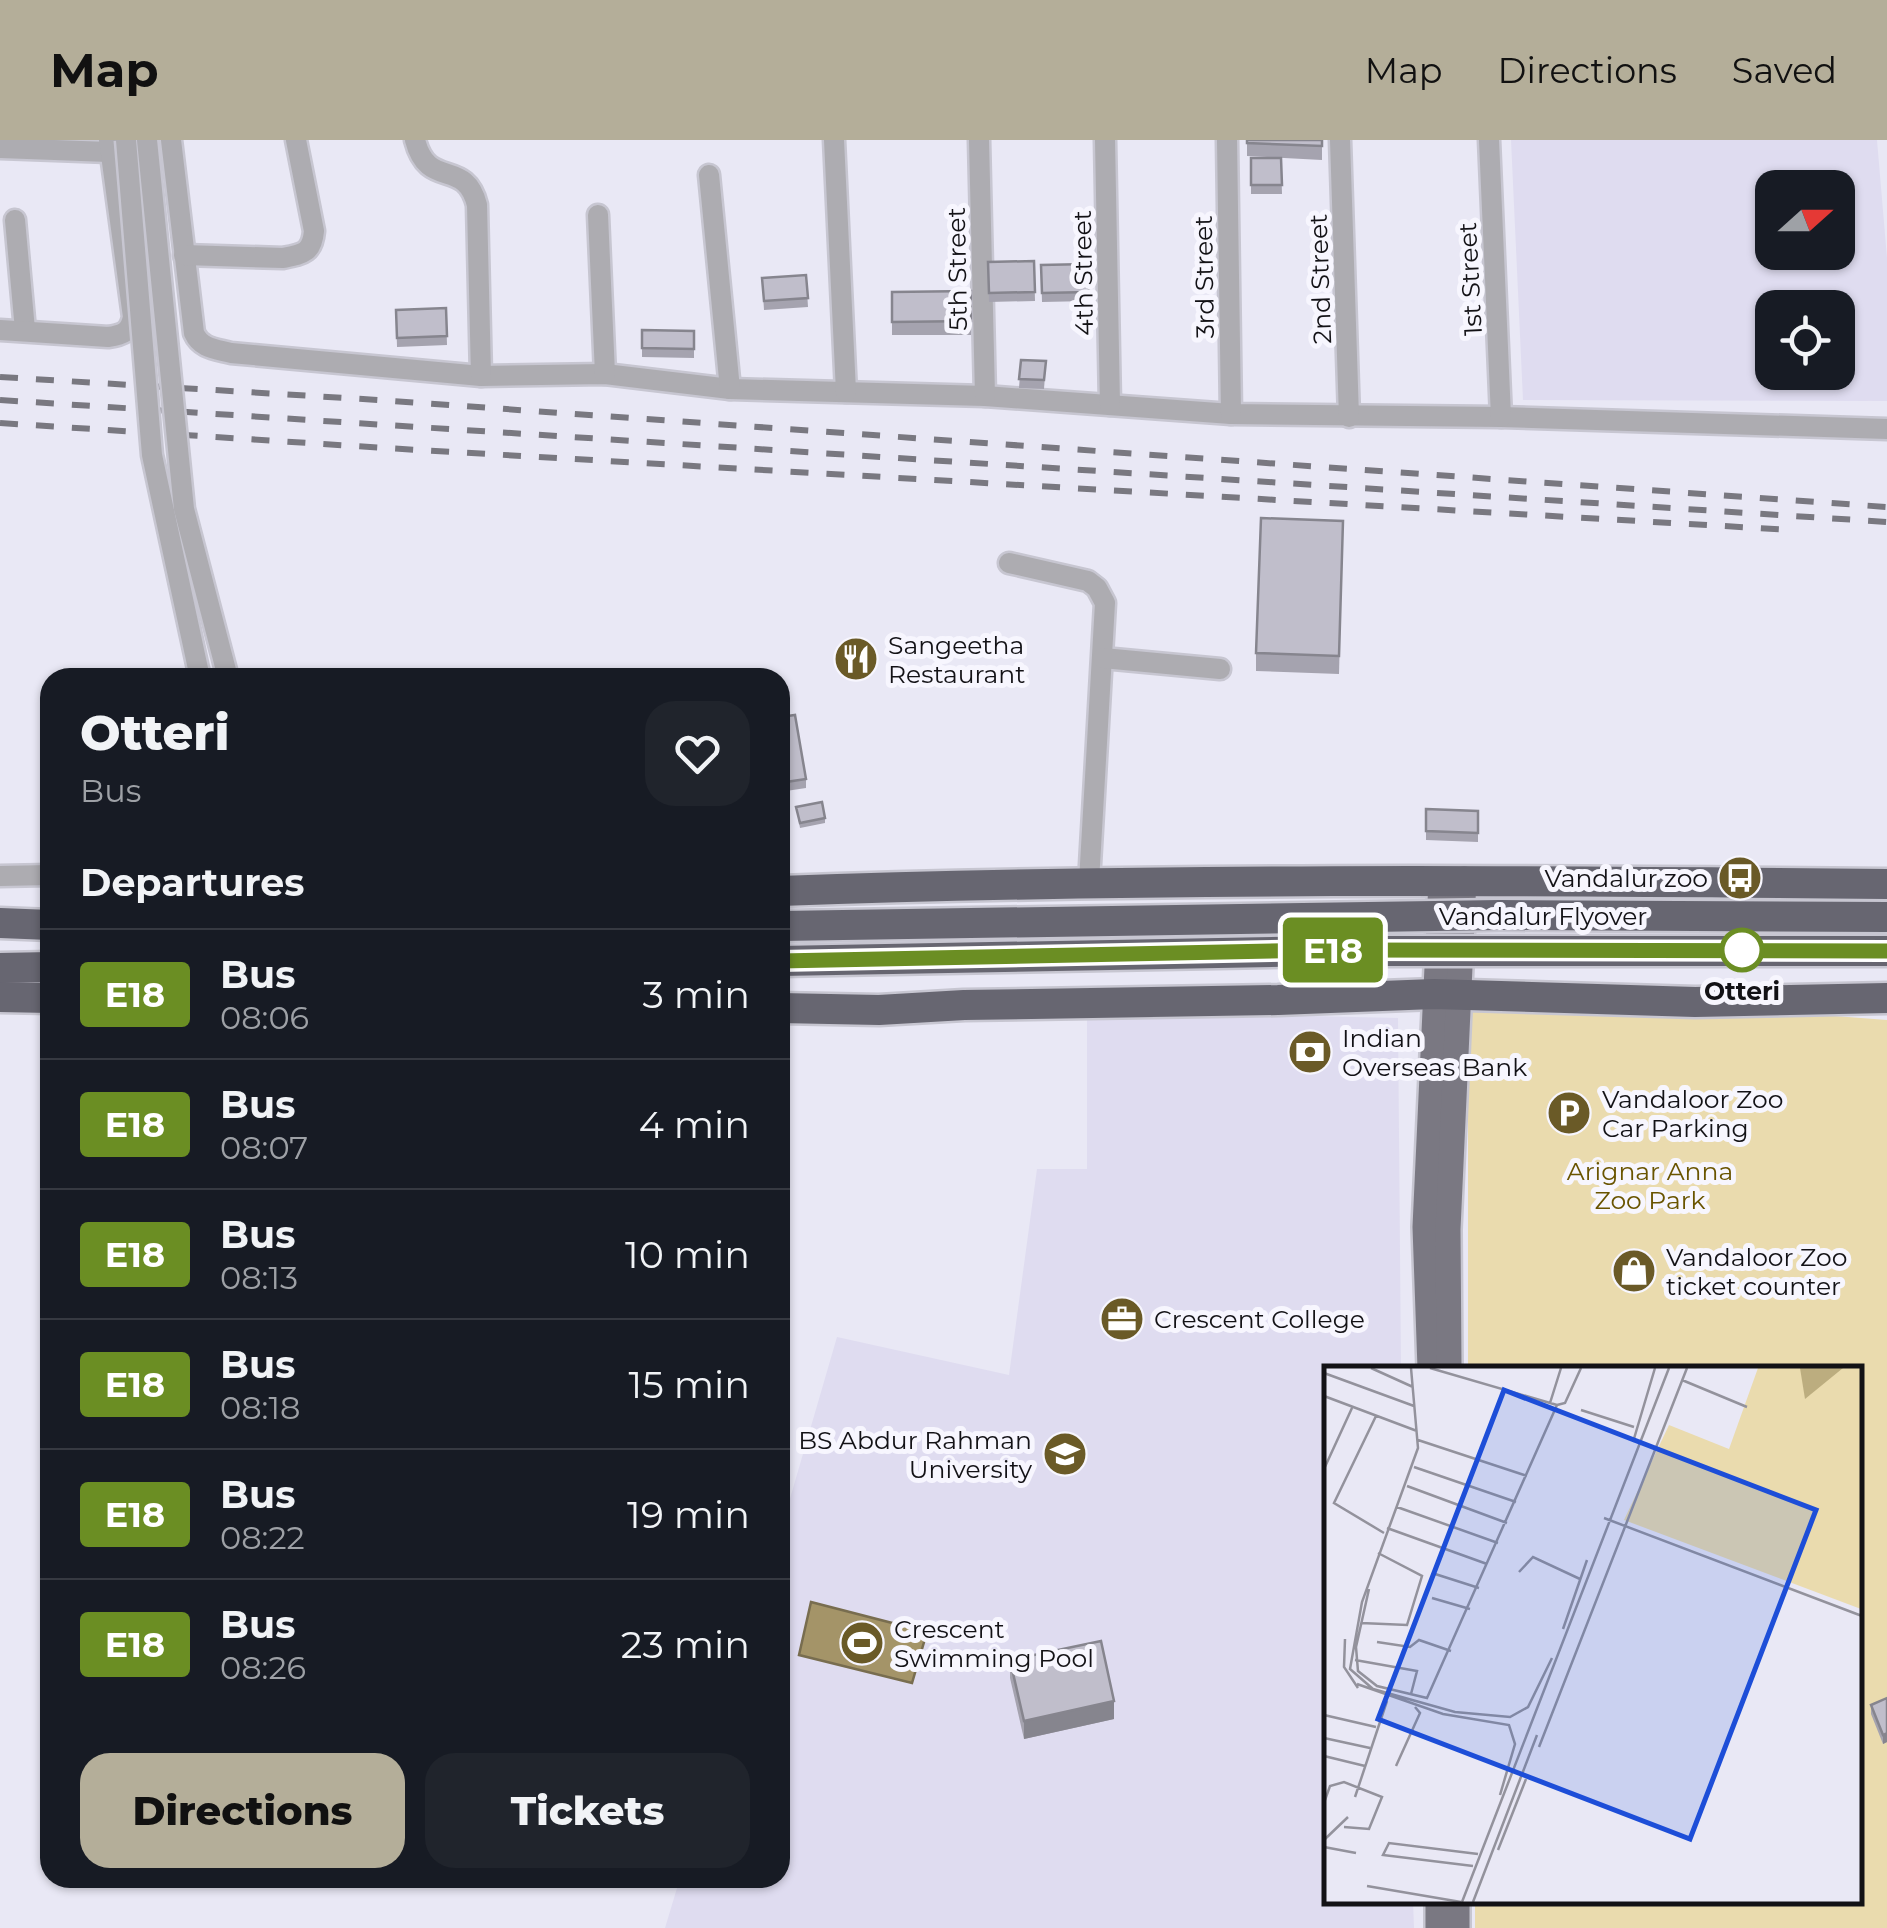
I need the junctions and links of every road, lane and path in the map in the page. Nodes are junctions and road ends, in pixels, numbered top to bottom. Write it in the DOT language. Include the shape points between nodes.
graph roads {
  1 [pos="147,140"];
  2 [pos="171,140"];
  3 [pos="296,140"];
  4 [pos="415,140"];
  5 [pos="834,140"];
  6 [pos="979,140"];
  7 [pos="1105,140"];
  8 [pos="1227,140"];
  9 [pos="1340,140"];
  10 [pos="1489,140"];
  11 [pos="115,144"];
  12 [pos="0,148"];
  13 [pos="709,175"];
  14 [pos="598,215"];
  15 [pos="15,220"];
  16 [pos="184,255"];
  17 [pos="0,330"];
  18 [pos="25,330"];
  19 [pos="126,332"];
  20 [pos="202,344"];
  21 [pos="606,374"];
  22 [pos="481,376"];
  23 [pos="730,389"];
  24 [pos="846,392"];
  25 [pos="985,396"];
  26 [pos="1110,406"];
  27 [pos="1231,414"];
  28 [pos="1349,416"];
  29 [pos="1501,417"];
  30 [pos="1887,428"];
  31 [pos="1009,564"];
  32 [pos="1103,658"];
  33 [pos="198,668"];
  34 [pos="225,668"];
  35 [pos="1220,668"];
  36 [pos="40,875"];
  37 [pos="0,876"];
  38 [pos="1453,880"];
  39 [pos="1089,882"];
  40 [pos="1887,884"];
  41 [pos="790,891"];
  42 [pos="1887,917"];
  43 [pos="0,923"];
  44 [pos="40,925"];
  45 [pos="790,926"];
  46 [pos="1887,951"];
  47 [pos="790,961"];
  48 [pos="40,967"];
  49 [pos="0,968"];
  50 [pos="1447,995"];
  51 [pos="0,997"];
  52 [pos="40,998"];
  53 [pos="1887,998"];
  54 [pos="790,1008"];
  55 [pos="1430,1366"];
  56 [pos="1449,1366"];
  1 -- 34 [label="street, bridge" via="184,509"];
  2 -- 16 [label="street"];
  3 -- 16 [label="street" via="314,231 310,248 283,258"];
  4 -- 22 [label="street" via="429,167 461,178 474,192"];
  5 -- 24 [label="street"];
  6 -- 25 [label="street, 5th Street"];
  7 -- 26 [label="street, 4th Street"];
  8 -- 27 [label="street, 3rd Street"];
  9 -- 28 [label="street, 2nd Street"];
  10 -- 29 [label="street, 1st Street"];
  11 -- 12 [label="street"];
  11 -- 19 [label="street" via="134,317"];
  11 -- 33 [label="street, bridge" via="152,454"];
  13 -- 23 [label="street"];
  14 -- 21 [label="street"];
  15 -- 18 [label="street"];
  16 -- 20 [label="street" via="194,334"];
  17 -- 18 [label="street"];
  18 -- 19 [label="street" via="108,337"];
  19 -- 20 [label="street"];
  20 -- 22 [label="street" via="232,353"];
  21 -- 22 [label="street"];
  21 -- 23 [label="street"];
  23 -- 24 [label="street"];
  24 -- 25 [label="street"];
  25 -- 26 [label="street"];
  26 -- 27 [label="street"];
  27 -- 28 [label="street"];
  28 -- 29 [label="street"];
  29 -- 30 [label="street"];
  31 -- 32 [label="street" via="1088,580 1098,588 1105,603"];
  32 -- 35 [label="street"];
  32 -- 39 [label="street"];
  36 -- 37 [label="street"];
  38 -- 39 [label="highway"];
  38 -- 40 [label="highway"];
  38 -- 50 [label="main road"];
  39 -- 41 [label="highway"];
  42 -- 45 [label="highway, Vandalur Flyover, bridge" via="1500,915"];
  43 -- 44 [label="highway"];
  46 -- 47 [label="highway, Vandalur Flyover, bridge" via="1324,950"];
  48 -- 49 [label="highway"];
  50 -- 53 [label="highway" via="1696,1002"];
  50 -- 54 [label="highway"];
  50 -- 55 [label="main road" via="1425,1227"];
  50 -- 56 [label="main road"];
  51 -- 52 [label="highway"];
}
